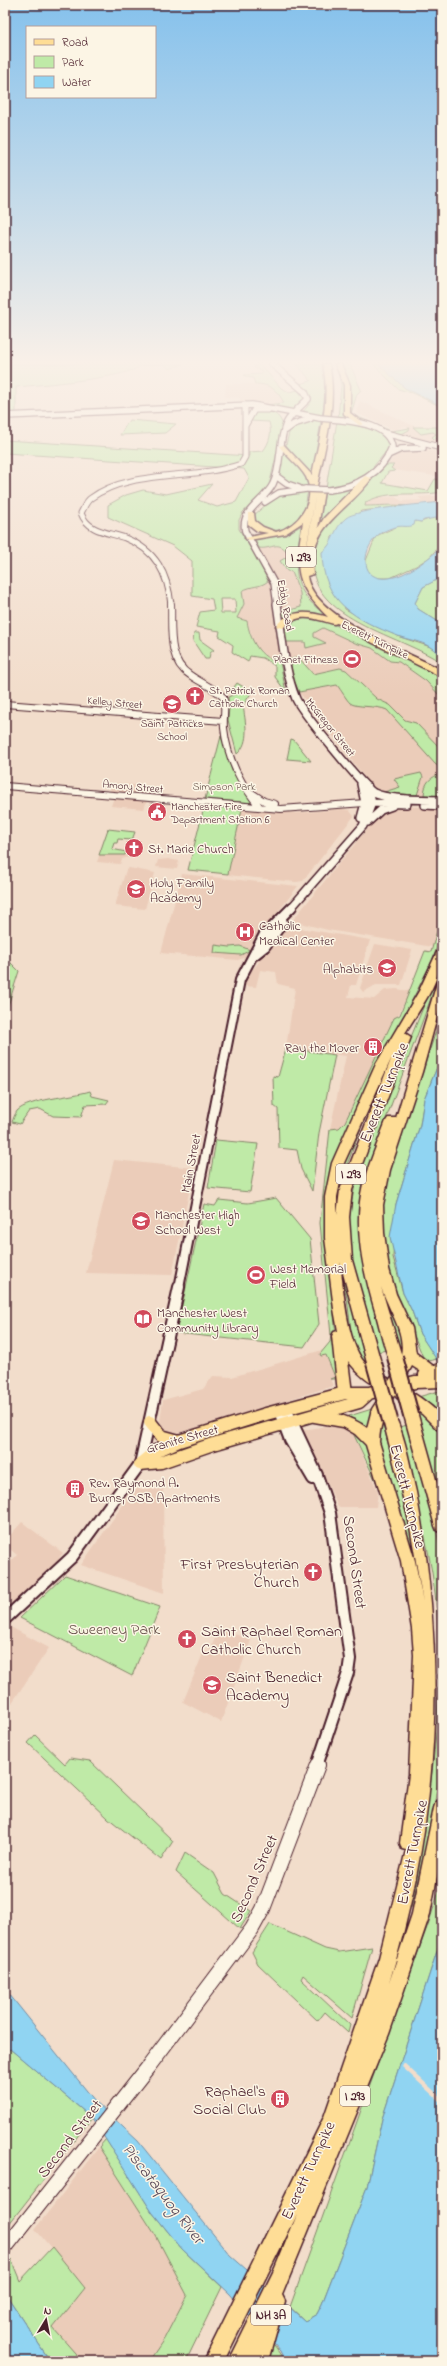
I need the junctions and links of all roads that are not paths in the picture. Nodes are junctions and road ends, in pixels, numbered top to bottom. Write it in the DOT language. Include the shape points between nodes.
graph roads {
  1 [pos="190,474"];
  2 [pos="308,474"];
  3 [pos="313,474"];
  4 [pos="323,474"];
  5 [pos="371,474"];
  6 [pos="276,476"];
  7 [pos="368,478"];
  8 [pos="309,490"];
  9 [pos="309,506"];
  10 [pos="251,515"];
  11 [pos="244,525"];
  12 [pos="280,532"];
  13 [pos="250,538"];
  14 [pos="312,542"];
  15 [pos="280,626"];
  16 [pos="354,630"];
  17 [pos="442,667"];
  18 [pos="442,674"];
  19 [pos="293,694"];
  20 [pos="5,704"];
  21 [pos="223,721"];
  22 [pos="354,773"];
  23 [pos="5,786"];
  24 [pos="368,787"];
  25 [pos="247,788"];
  26 [pos="442,800"];
  27 [pos="368,801"];
  28 [pos="405,801"];
  29 [pos="292,806"];
  30 [pos="322,806"];
  31 [pos="442,806"];
  32 [pos="260,807"];
  33 [pos="360,820"];
  34 [pos="355,836"];
  35 [pos="333,858"];
  36 [pos="442,952"];
  37 [pos="442,983"];
  38 [pos="423,994"];
  39 [pos="428,1028"];
  40 [pos="340,1308"];
  41 [pos="409,1355"];
  42 [pos="437,1370"];
  43 [pos="442,1381"];
  44 [pos="415,1382"];
  45 [pos="392,1387"];
  46 [pos="345,1392"];
  47 [pos="369,1393"];
  48 [pos="282,1410"];
  49 [pos="314,1416"];
  50 [pos="150,1422"];
  51 [pos="287,1423"];
  52 [pos="442,1425"];
  53 [pos="179,1442"];
  54 [pos="372,1442"];
  55 [pos="140,1464"];
  56 [pos="442,1526"];
  57 [pos="5,1619"];
  58 [pos="442,1808"];
  59 [pos="442,1851"];
  60 [pos="421,1914"];
  61 [pos="397,1925"];
  62 [pos="5,2248"];
  63 [pos="282,2275"];
  64 [pos="251,2355"];
  65 [pos="214,2361"];
  1 -- 21 [label="street" via="112,487 91,497 84,504 81,513 93,528 138,545 157,561 170,594 176,660 188,674 221,695 225,702"];
  2 -- 8 [label="highway"];
  3 -- 8 [label="highway, Everett Turnpike / I 293"];
  4 -- 14 [label="highway, Everett Turnpike / I 293"];
  5 -- 7 [label="main road"];
  6 -- 8 [label="main road" via="286,484"];
  6 -- 11 [label="main road" via="267,494 246,515"];
  7 -- 8 [label="main road, bridge" via="349,488"];
  7 -- 14 [label="highway" via="322,526"];
  8 -- 9 [label="highway, Everett Turnpike / I 293"];
  8 -- 10 [label="main road" via="279,493"];
  9 -- 12 [label="highway" via="297,526"];
  9 -- 16 [label="highway, Everett Turnpike / I 293" via="300,561 303,582 322,609"];
  10 -- 11 [label="main road"];
  10 -- 12 [label="highway" via="251,522 255,526"];
  11 -- 13 [label="main road, Eddy Road"];
  12 -- 13 [label="highway"];
  13 -- 15 [label="main road, Eddy Road" via="274,583"];
  14 -- 17 [label="highway, Everett Turnpike / I 293" via="308,563 309,576 315,590 326,603 360,627"];
  15 -- 16 [label="highway" via="290,618 311,615"];
  15 -- 19 [label="main road, Eddy Road"];
  16 -- 18 [label="highway, Everett Turnpike / I 293"];
  19 -- 22 [label="main road, McGregor Street"];
  20 -- 21 [label="street, Kelley Street"];
  21 -- 25 [label="street" via="235,768"];
  22 -- 24 [label="main road, McGregor Street"];
  22 -- 27 [label="main road, McGregor Street"];
  23 -- 32 [label="street, Amory Street"];
  24 -- 27 [label="main road, McGregor Street"];
  24 -- 28 [label="main road" via="382,796"];
  25 -- 29 [label="street" via="264,801"];
  25 -- 32 [label="street"];
  26 -- 28 [label="main road"];
  27 -- 28 [label="main road"];
  27 -- 29 [label="street, Amory Street"];
  27 -- 30 [label="street, Amory Street"];
  27 -- 33 [label="main road"];
  27 -- 34 [label="main road" via="365,822"];
  28 -- 31 [label="main road"];
  28 -- 34 [label="main road" via="380,810"];
  29 -- 32 [label="street, Amory Street"];
  30 -- 32 [label="street, Amory Street" via="284,810"];
  30 -- 33 [label="street, Amory Street" via="354,808 361,815"];
  33 -- 35 [label="main road"];
  34 -- 35 [label="main road"];
  35 -- 50 [label="main road, Main Street" via="282,919 266,933 238,989"];
  36 -- 38 [label="highway, Everett Turnpike / I 293"];
  37 -- 39 [label="highway, Everett Turnpike / I 293"];
  38 -- 40 [label="highway" via="382,1064 338,1163 330,1227"];
  38 -- 61 [label="highway, Everett Turnpike / I 293, bridge" via="346,1190 343,1229 346,1260 423,1551 432,1624 431,1732 419,1825"];
  39 -- 41 [label="highway" via="421,1059 385,1167 377,1200 378,1242 382,1264 390,1296 407,1337"];
  39 -- 56 [label="highway, Everett Turnpike / I 293, bridge" via="377,1162 366,1206 366,1238 371,1271"];
  40 -- 45 [label="highway" via="350,1353 358,1365"];
  40 -- 46 [label="highway" via="339,1335"];
  41 -- 42 [label="highway" via="420,1365"];
  41 -- 45 [label="highway"];
  42 -- 44 [label="main road, Granite Street"];
  43 -- 44 [label="main road, Granite Street"];
  44 -- 45 [label="main road, Granite Street"];
  45 -- 47 [label="main road, Granite Street"];
  45 -- 52 [label="highway" via="427,1410"];
  45 -- 54 [label="highway" via="374,1422"];
  46 -- 47 [label="main road, Granite Street"];
  46 -- 48 [label="main road, Granite Street"];
  47 -- 49 [label="main road, Granite Street" via="360,1402"];
  48 -- 51 [label="main road, Second Street"];
  48 -- 53 [label="main road, Granite Street"];
  49 -- 51 [label="main road, Granite Street"];
  49 -- 54 [label="highway" via="348,1422 358,1427"];
  50 -- 53 [label="main road" via="160,1436"];
  50 -- 55 [label="main road, Main Street"];
  51 -- 55 [label="main road, Granite Street" via="161,1462"];
  51 -- 62 [label="main road, Second Street" via="300,1457 326,1499 335,1539 350,1659 348,1673 313,1781 258,1920 214,1982"];
  53 -- 55 [label="main road, Granite Street" via="156,1451"];
  54 -- 61 [label="highway" via="408,1561 415,1591 422,1655 417,1774"];
  55 -- 57 [label="main road" via="72,1557"];
  58 -- 60 [label="highway, Everett Turnpike / I 293"];
  59 -- 60 [label="highway"];
  60 -- 63 [label="highway, Everett Turnpike / I 293" via="380,2034"];
  61 -- 65 [label="highway, Everett Turnpike / I 293" via="360,2043 326,2133"];
  63 -- 64 [label="highway, NH 3A"];
}
